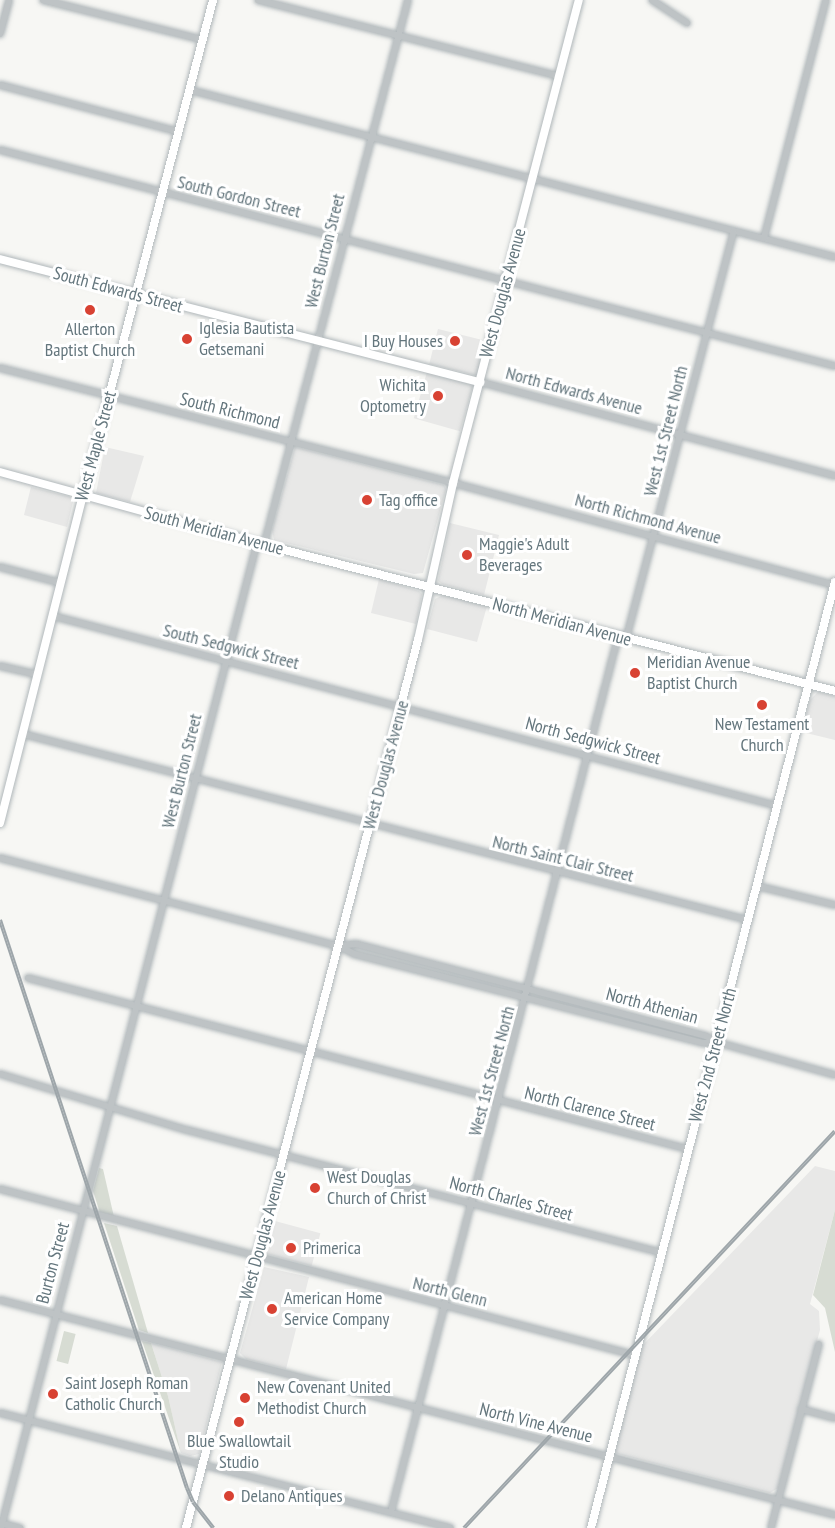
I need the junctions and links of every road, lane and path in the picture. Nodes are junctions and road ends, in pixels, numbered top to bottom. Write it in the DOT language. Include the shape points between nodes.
graph roads {
  1 [pos="9,0"];
  2 [pos="43,0"];
  3 [pos="213,0"];
  4 [pos="258,0"];
  5 [pos="408,0"];
  6 [pos="579,0"];
  7 [pos="652,0"];
  8 [pos="826,0"];
  9 [pos="687,23"];
  10 [pos="0,34"];
  11 [pos="398,35"];
  12 [pos="203,40"];
  13 [pos="560,76"];
  14 [pos="0,85"];
  15 [pos="190,90"];
  16 [pos="179,132"];
  17 [pos="371,137"];
  18 [pos="0,150"];
  19 [pos="533,178"];
  20 [pos="163,193"];
  21 [pos="734,231"];
  22 [pos="764,238"];
  23 [pos="344,239"];
  24 [pos="835,257"];
  25 [pos="0,259"];
  26 [pos="506,280"];
  27 [pos="136,295"];
  28 [pos="706,333"];
  29 [pos="318,341"];
  30 [pos="835,366"];
  31 [pos="0,368"];
  32 [pos="480,382"];
  33 [pos="109,396"];
  34 [pos="680,434"];
  35 [pos="291,442"];
  36 [pos="0,472"];
  37 [pos="835,476"];
  38 [pos="453,483"];
  39 [pos="83,495"];
  40 [pos="654,536"];
  41 [pos="261,544"];
  42 [pos="0,567"];
  43 [pos="61,583"];
  44 [pos="835,584"];
  45 [pos="429,587"];
  46 [pos="53,616"];
  47 [pos="622,638"];
  48 [pos="225,661"];
  49 [pos="0,666"];
  50 [pos="38,675"];
  51 [pos="809,685"];
  52 [pos="835,691"];
  53 [pos="401,706"];
  54 [pos="23,734"];
  55 [pos="589,755"];
  56 [pos="196,779"];
  57 [pos="778,806"];
  58 [pos="0,823"];
  59 [pos="370,825"];
  60 [pos="0,858"];
  61 [pos="558,873"];
  62 [pos="757,885"];
  63 [pos="164,900"];
  64 [pos="835,905"];
  65 [pos="748,920"];
  66 [pos="339,946"];
  67 [pos="28,978"];
  68 [pos="529,989"];
  69 [pos="527,998"];
  70 [pos="137,1006"];
  71 [pos="716,1042"];
  72 [pos="311,1053"];
  73 [pos="0,1074"];
  74 [pos="835,1075"];
  75 [pos="500,1101"];
  76 [pos="109,1109"];
  77 [pos="688,1149"];
  78 [pos="284,1155"];
  79 [pos="0,1189"];
  80 [pos="473,1204"];
  81 [pos="82,1211"];
  82 [pos="661,1253"];
  83 [pos="257,1258"];
  84 [pos="0,1300"];
  85 [pos="446,1307"];
  86 [pos="55,1314"];
  87 [pos="819,1344"];
  88 [pos="634,1355"];
  89 [pos="230,1360"];
  90 [pos="418,1409"];
  91 [pos="801,1409"];
  92 [pos="0,1413"];
  93 [pos="835,1418"];
  94 [pos="28,1420"];
  95 [pos="609,1458"];
  96 [pos="204,1463"];
  97 [pos="778,1501"];
  98 [pos="391,1512"];
  99 [pos="835,1515"];
  100 [pos="1,1525"];
  101 [pos="20,1528"];
  102 [pos="186,1528"];
  103 [pos="451,1528"];
  104 [pos="591,1528"];
  105 [pos="771,1528"];
  1 -- 10 [label="street"];
  2 -- 12 [label="street"];
  3 -- 12 [label="main road, West Maple Street"];
  4 -- 11 [label="street"];
  5 -- 11 [label="street, West Burton Street"];
  6 -- 13 [label="main road, West Douglas Avenue"];
  7 -- 9 [label="street"];
  8 -- 22 [label="street"];
  11 -- 13 [label="street"];
  11 -- 17 [label="street, West Burton Street"];
  12 -- 15 [label="main road, West Maple Street"];
  13 -- 19 [label="main road, West Douglas Avenue"];
  14 -- 16 [label="street"];
  15 -- 16 [label="main road, West Maple Street"];
  15 -- 17 [label="street"];
  16 -- 20 [label="main road, West Maple Street"];
  17 -- 19 [label="street"];
  17 -- 23 [label="street, West Burton Street"];
  18 -- 20 [label="street, South Gordon Street"];
  19 -- 21 [label="street"];
  19 -- 26 [label="main road, West Douglas Avenue"];
  20 -- 23 [label="street, South Gordon Street"];
  20 -- 27 [label="main road, West Maple Street"];
  21 -- 22 [label="street"];
  21 -- 28 [label="street, West 1st Street North"];
  22 -- 24 [label="street"];
  23 -- 26 [label="street, South Gordon Street"];
  23 -- 29 [label="street, West Burton Street"];
  25 -- 27 [label="main road, South Edwards Street"];
  26 -- 28 [label="street, South Gordon Street"];
  26 -- 32 [label="main road, West Douglas Avenue"];
  27 -- 29 [label="main road, South Edwards Street"];
  27 -- 33 [label="main road, West Maple Street"];
  28 -- 30 [label="street, South Gordon Street"];
  28 -- 34 [label="street, West 1st Street North"];
  29 -- 32 [label="main road, South Edwards Street"];
  29 -- 35 [label="street, West Burton Street"];
  31 -- 33 [label="street, South Richmond"];
  32 -- 34 [label="street, North Edwards Avenue"];
  32 -- 38 [label="main road, West Douglas Avenue"];
  33 -- 35 [label="street, South Richmond"];
  33 -- 39 [label="main road, West Maple Street"];
  34 -- 37 [label="street, North Edwards Avenue"];
  34 -- 40 [label="street, West 1st Street North"];
  35 -- 38 [label="street, South Richmond"];
  35 -- 41 [label="street, West Burton Street"];
  36 -- 39 [label="main road, South Meridian Avenue"];
  38 -- 40 [label="street, North Richmond Avenue"];
  38 -- 45 [label="main road, West Douglas Avenue"];
  39 -- 41 [label="main road, South Meridian Avenue"];
  39 -- 43 [label="main road, West Maple Street"];
  40 -- 44 [label="street, North Richmond Avenue"];
  40 -- 47 [label="street, West 1st Street North"];
  41 -- 45 [label="main road, South Meridian Avenue"];
  41 -- 48 [label="street, West Burton Street"];
  42 -- 43 [label="street"];
  43 -- 46 [label="main road, West Maple Street"];
  44 -- 51 [label="main road, West 2nd Street North"];
  45 -- 47 [label="main road, North Meridian Avenue"];
  45 -- 53 [label="main road, West Douglas Avenue"];
  46 -- 48 [label="street, South Sedgwick Street"];
  46 -- 50 [label="main road, West Maple Street"];
  47 -- 51 [label="main road, North Meridian Avenue"];
  47 -- 55 [label="street, West 1st Street North"];
  48 -- 53 [label="street, South Sedgwick Street"];
  48 -- 56 [label="street, West Burton Street"];
  49 -- 50 [label="street"];
  50 -- 54 [label="main road, West Maple Street"];
  51 -- 52 [label="main road, North Meridian Avenue"];
  51 -- 57 [label="main road, West 2nd Street North"];
  53 -- 55 [label="street, North Sedgwick Street"];
  53 -- 59 [label="main road, West Douglas Avenue"];
  54 -- 56 [label="street, North Saint Clair Street"];
  54 -- 58 [label="main road, West Maple Street"];
  55 -- 57 [label="street, North Sedgwick Street"];
  55 -- 61 [label="street, West 1st Street North"];
  56 -- 59 [label="street, North Saint Clair Street"];
  56 -- 63 [label="street, West Burton Street"];
  57 -- 62 [label="main road, West 2nd Street North"];
  59 -- 61 [label="street, North Saint Clair Street"];
  59 -- 66 [label="main road, West Douglas Avenue"];
  60 -- 63 [label="street"];
  61 -- 65 [label="street, North Saint Clair Street"];
  61 -- 68 [label="street, West 1st Street North"];
  62 -- 64 [label="street"];
  62 -- 65 [label="main road, West 2nd Street North"];
  63 -- 66 [label="street"];
  63 -- 70 [label="street, West Burton Street"];
  65 -- 71 [label="main road, West 2nd Street North"];
  66 -- 68 [label="street, North Athenian" via="356,944"];
  66 -- 69 [label="street, North Athenian" via="354,954"];
  66 -- 72 [label="main road, West Douglas Avenue"];
  67 -- 70 [label="street, North Clarence Street"];
  68 -- 69 [label="street, West 1st Street North"];
  68 -- 71 [label="street, North Athenian" via="706,1036"];
  69 -- 71 [label="street, North Athenian" via="704,1043"];
  69 -- 75 [label="street, West 1st Street North"];
  70 -- 72 [label="street, North Clarence Street"];
  70 -- 76 [label="street, Burton Street"];
  71 -- 74 [label="street"];
  71 -- 77 [label="main road, West 2nd Street North"];
  72 -- 75 [label="street, North Clarence Street"];
  72 -- 78 [label="main road, West Douglas Avenue"];
  73 -- 76 [label="street, North Charles Street"];
  75 -- 77 [label="street, North Clarence Street"];
  75 -- 80 [label="street, West 1st Street North"];
  76 -- 78 [label="street, North Charles Street"];
  76 -- 81 [label="street, Burton Street"];
  77 -- 82 [label="main road, West 2nd Street North"];
  78 -- 80 [label="street, North Charles Street"];
  78 -- 83 [label="main road, West Douglas Avenue"];
  79 -- 81 [label="street, North Glenn"];
  80 -- 82 [label="street, North Charles Street"];
  80 -- 85 [label="street, West 1st Street North"];
  81 -- 83 [label="street, North Glenn"];
  81 -- 86 [label="street, Burton Street"];
  82 -- 88 [label="main road, West 2nd Street North"];
  83 -- 85 [label="street, North Glenn"];
  83 -- 89 [label="main road, West Douglas Avenue"];
  84 -- 86 [label="street, North Vine Avenue"];
  85 -- 88 [label="street, North Glenn"];
  85 -- 90 [label="street, West 1st Street North"];
  86 -- 89 [label="street, North Vine Avenue"];
  86 -- 94 [label="street, Burton Street"];
  87 -- 91 [label="street"];
  88 -- 95 [label="main road, West 2nd Street North"];
  89 -- 90 [label="street, North Vine Avenue"];
  89 -- 96 [label="main road, West Douglas Avenue"];
  90 -- 95 [label="street, North Vine Avenue"];
  90 -- 98 [label="street, West 1st Street North"];
  91 -- 93 [label="street"];
  91 -- 97 [label="street"];
  92 -- 94 [label="street"];
  94 -- 96 [label="street"];
  94 -- 100 [label="street, Burton Street"];
  95 -- 97 [label="street, North Vine Avenue"];
  95 -- 104 [label="main road, West 2nd Street North"];
  96 -- 98 [label="street"];
  96 -- 102 [label="main road, West Douglas Avenue"];
  97 -- 99 [label="street, North Vine Avenue"];
  97 -- 105 [label="street"];
  98 -- 103 [label="street"];
  100 -- 101 [label="street"];
}
